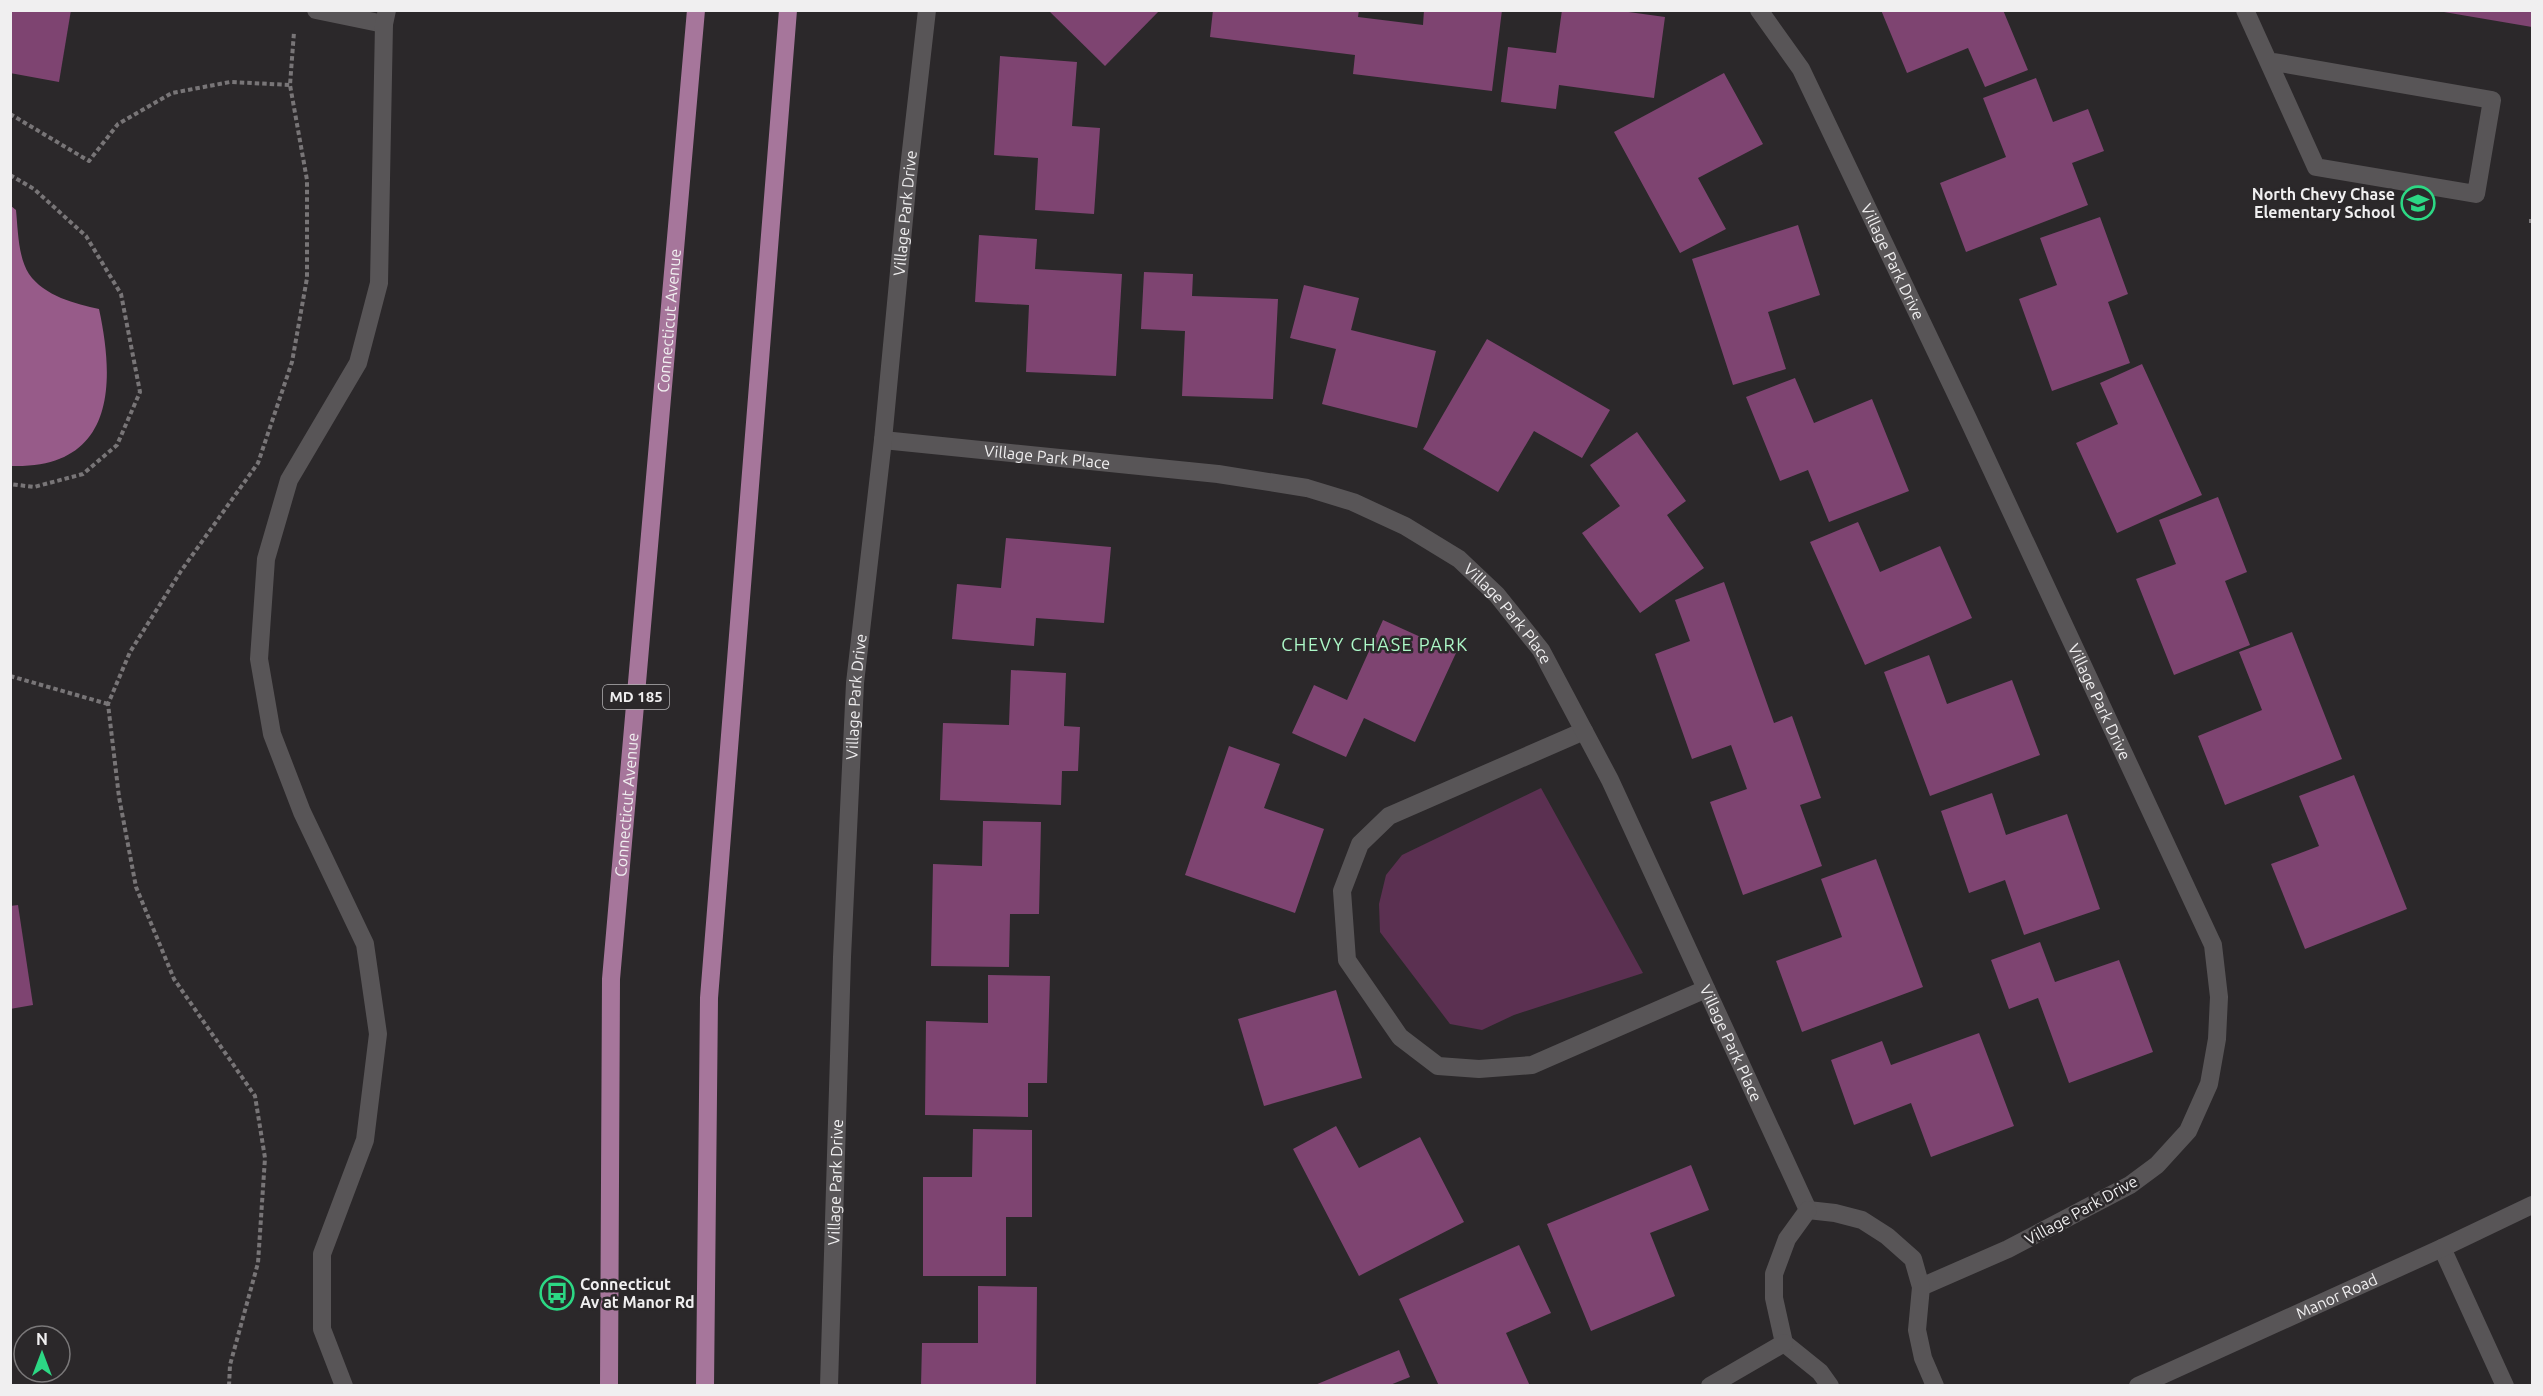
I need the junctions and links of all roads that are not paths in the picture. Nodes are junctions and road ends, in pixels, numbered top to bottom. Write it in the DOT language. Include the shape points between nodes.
graph roads {
  1 [pos="316,10"];
  2 [pos="696,10"];
  3 [pos="788,10"];
  4 [pos="927,10"];
  5 [pos="1759,10"];
  6 [pos="2245,10"];
  7 [pos="385,17"];
  8 [pos="2268,61"];
  9 [pos="883,440"];
  10 [pos="1584,731"];
  11 [pos="1706,989"];
  12 [pos="2532,1204"];
  13 [pos="1808,1210"];
  14 [pos="2442,1248"];
  15 [pos="1921,1287"];
  16 [pos="1784,1343"];
  17 [pos="344,1386"];
  18 [pos="609,1386"];
  19 [pos="705,1386"];
  20 [pos="829,1386"];
  21 [pos="1710,1386"];
  22 [pos="1830,1386"];
  23 [pos="1935,1386"];
  24 [pos="2138,1386"];
  25 [pos="2505,1386"];
  1 -- 7 [label="street"];
  2 -- 18 [label="main road, Connecticut Avenue / MD 185" via="611,979"];
  3 -- 19 [label="main road" via="710,998"];
  4 -- 9 [label="street, Village Park Drive"];
  5 -- 15 [label="street, Village Park Drive" via="1801,69 2208,934 2216,966 2217,1039 2208,1084 2188,1131 2157,1165 2130,1185 2008,1249"];
  6 -- 8 [label="street"];
  7 -- 17 [label="street" via="379,283 358,363 289,480 266,559 259,659 272,734 302,812 365,944 378,1034 365,1140 322,1254 322,1329"];
  8 -- 8 [label="street" via="2316,167 2476,194 2492,100"];
  9 -- 10 [label="street, Village Park Place" via="1218,474 1307,488 1353,502 1405,526 1459,559 1497,595 1541,650"];
  9 -- 20 [label="street, Village Park Drive" via="855,683"];
  10 -- 11 [label="street, Village Park Place"];
  10 -- 11 [label="street" via="1389,816 1360,844 1342,891 1347,960 1400,1037 1438,1066 1479,1069 1532,1065"];
  11 -- 13 [label="street, Village Park Place"];
  12 -- 14 [label="street, Manor Road"];
  13 -- 15 [label="street" via="1862,1220 1887,1236 1913,1259"];
  13 -- 16 [label="street" via="1786,1239 1774,1274 1774,1298"];
  14 -- 24 [label="street, Manor Road"];
  14 -- 25 [label="street"];
  15 -- 23 [label="street" via="1917,1330"];
  16 -- 21 [label="street"];
  16 -- 22 [label="street" via="1820,1372"];
}
